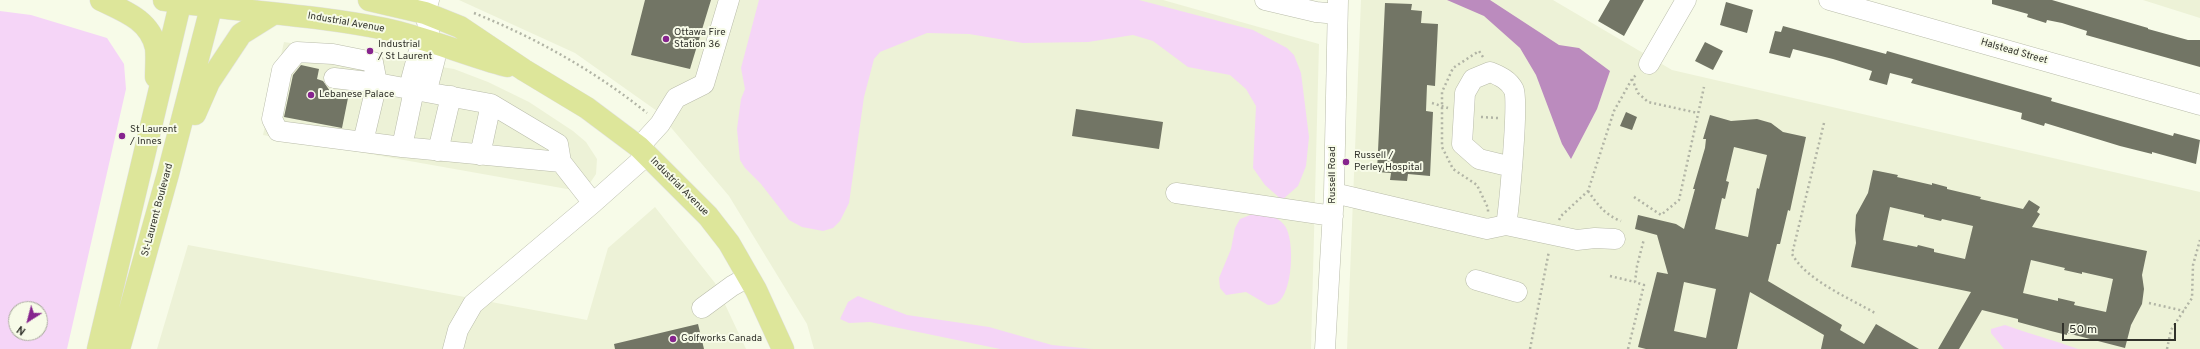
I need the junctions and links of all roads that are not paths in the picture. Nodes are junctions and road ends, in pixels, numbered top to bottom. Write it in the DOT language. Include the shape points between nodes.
graph roads {
  1 [pos="101,0"];
  2 [pos="370,0"];
  3 [pos="729,0"];
  4 [pos="1265,0"];
  5 [pos="1686,0"];
  6 [pos="1829,0"];
  7 [pos="176,1"];
  8 [pos="212,4"];
  9 [pos="427,7"];
  10 [pos="1337,7"];
  11 [pos="273,14"];
  12 [pos="430,40"];
  13 [pos="1649,64"];
  14 [pos="524,70"];
  15 [pos="334,78"];
  16 [pos="377,83"];
  17 [pos="414,90"];
  18 [pos="451,96"];
  19 [pos="491,104"];
  20 [pos="2200,105"];
  21 [pos="157,108"];
  22 [pos="363,142"];
  23 [pos="402,147"];
  24 [pos="438,151"];
  25 [pos="643,151"];
  26 [pos="480,155"];
  27 [pos="561,162"];
  28 [pos="1512,167"];
  29 [pos="168,174"];
  30 [pos="1176,193"];
  31 [pos="1334,193"];
  32 [pos="593,203"];
  33 [pos="1333,216"];
  34 [pos="1506,225"];
  35 [pos="1618,230"];
  36 [pos="748,277"];
  37 [pos="1476,280"];
  38 [pos="1516,292"];
  39 [pos="702,308"];
  40 [pos="98,349"];
  41 [pos="119,349"];
  42 [pos="453,349"];
  43 [pos="783,349"];
  44 [pos="1325,349"];
  1 -- 21 [label="main road" via="134,16 143,24 152,39 156,49"];
  2 -- 9 [label="main road, Industrial Avenue"];
  3 -- 25 [label="street" via="704,84 676,98"];
  4 -- 10 [label="street" via="1316,12"];
  5 -- 13 [label="street"];
  6 -- 20 [label="street, Halstead Street"];
  7 -- 8 [label="main road, Industrial Avenue"];
  7 -- 21 [label="main road"];
  8 -- 11 [label="main road, Industrial Avenue"];
  8 -- 29 [label="main road, St-Laurent Boulevard"];
  9 -- 12 [label="street"];
  9 -- 14 [label="main road, Industrial Avenue"];
  10 -- 31 [label="street, Russell Road"];
  11 -- 12 [label="main road, Industrial Avenue" via="340,21"];
  11 -- 29 [label="main road" via="241,34 223,59 209,82"];
  12 -- 14 [label="main road, Industrial Avenue" via="479,58"];
  12 -- 17 [label="street" via="435,59 431,76 429,82"];
  14 -- 25 [label="main road, Industrial Avenue" via="587,108"];
  15 -- 16 [label="street"];
  16 -- 17 [label="street"];
  16 -- 22 [label="street"];
  16 -- 22 [label="street" via="373,62 333,54 297,52 282,70 272,119 278,131"];
  17 -- 18 [label="street"];
  17 -- 23 [label="street"];
  18 -- 19 [label="street"];
  18 -- 24 [label="street"];
  19 -- 26 [label="street"];
  19 -- 27 [label="street" via="558,144"];
  21 -- 40 [label="main road"];
  22 -- 23 [label="street"];
  23 -- 24 [label="street"];
  24 -- 26 [label="street"];
  25 -- 32 [label="street"];
  25 -- 36 [label="main road, Industrial Avenue" via="708,216 729,243"];
  26 -- 27 [label="street"];
  27 -- 32 [label="street"];
  28 -- 28 [label="street" via="1515,91 1506,79 1490,72 1473,79 1465,93 1462,144 1479,159"];
  28 -- 34 [label="street" via="1510,207"];
  29 -- 41 [label="main road, St-Laurent Boulevard"];
  30 -- 33 [label="street"];
  31 -- 33 [label="street, Russell Road"];
  31 -- 34 [label="street" via="1487,229"];
  32 -- 42 [label="street" via="473,304 458,330"];
  33 -- 44 [label="street, Russell Road"];
  34 -- 35 [label="street" via="1577,240 1595,238"];
  36 -- 39 [label="street"];
  36 -- 43 [label="main road, Industrial Avenue"];
  37 -- 38 [label="street"];
}
